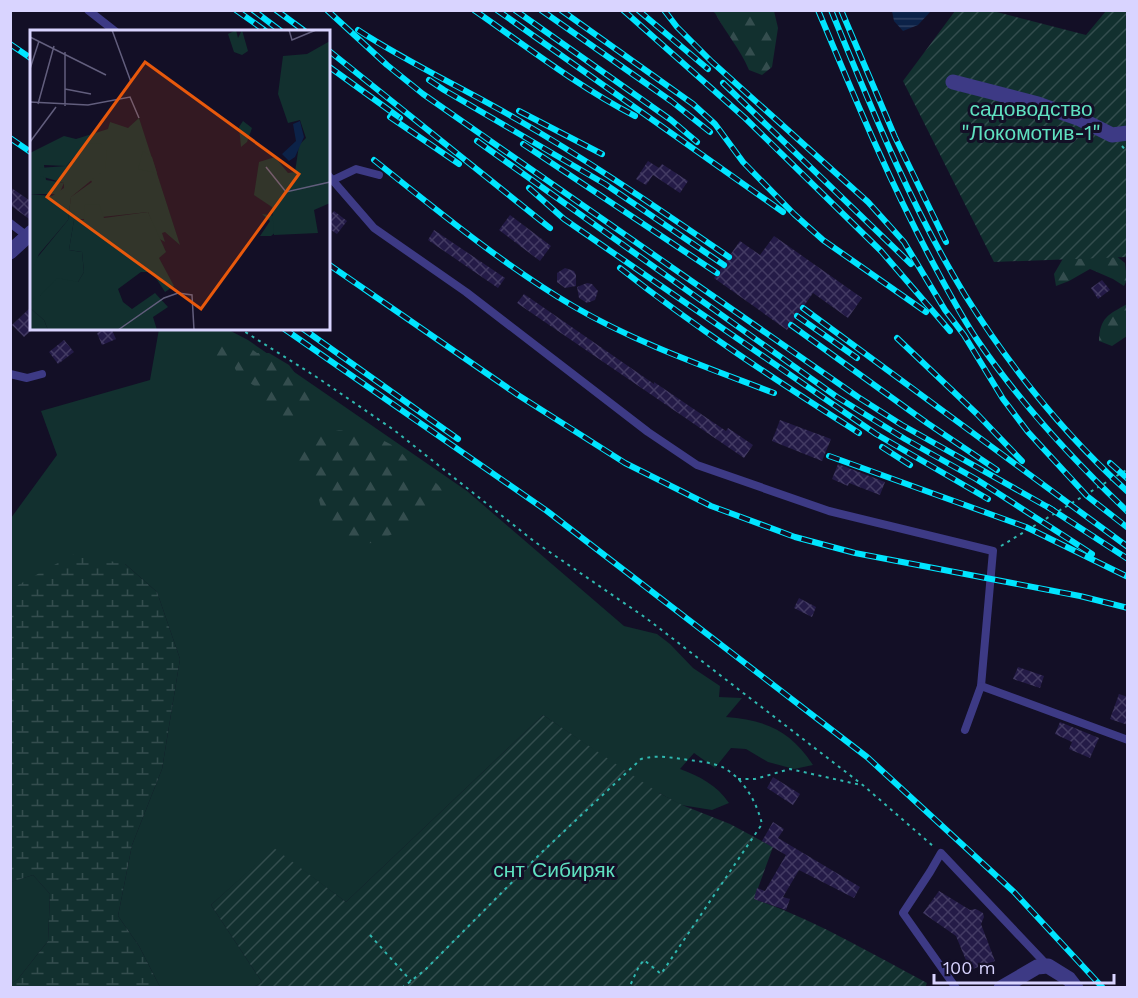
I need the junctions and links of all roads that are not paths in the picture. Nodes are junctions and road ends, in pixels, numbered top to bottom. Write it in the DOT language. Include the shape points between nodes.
graph roads {
  1 [pos="88,10"];
  2 [pos="113,30"];
  3 [pos="953,82"];
  4 [pos="1128,134"];
  5 [pos="379,175"];
  6 [pos="331,178"];
  7 [pos="10,223"];
  8 [pos="29,234"];
  9 [pos="11,251"];
  10 [pos="10,374"];
  11 [pos="42,374"];
  12 [pos="981,686"];
  13 [pos="964,729"];
  14 [pos="1128,740"];
  15 [pos="1048,966"];
  16 [pos="956,987"];
  17 [pos="1001,987"];
  18 [pos="1076,987"];
  1 -- 2 [label="lane"];
  3 -- 4 [label="street" via="1049,108 1112,135"];
  5 -- 6 [label="lane" via="356,169"];
  6 -- 12 [label="lane" via="374,228 697,465 829,511 993,551"];
  7 -- 8 [label="lane"];
  8 -- 9 [label="street"];
  10 -- 11 [label="lane" via="27,378"];
  12 -- 13 [label="lane"];
  12 -- 14 [label="lane"];
  15 -- 16 [label="lane" via="940,853 903,913"];
  15 -- 17 [label="street" via="1037,967"];
  15 -- 18 [label="street"];
}
